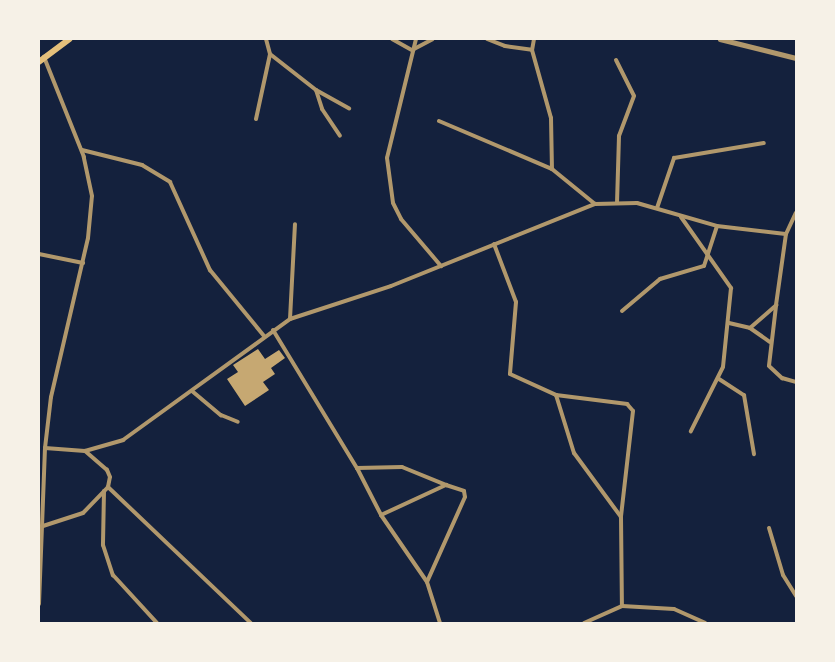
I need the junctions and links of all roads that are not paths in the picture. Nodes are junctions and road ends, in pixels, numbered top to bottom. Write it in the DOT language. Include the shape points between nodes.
graph roads {
  1 [pos="69,39"];
  2 [pos="266,39"];
  3 [pos="392,39"];
  4 [pos="416,39"];
  5 [pos="434,39"];
  6 [pos="534,39"];
  7 [pos="720,39"];
  8 [pos="490,40"];
  9 [pos="412,50"];
  10 [pos="532,50"];
  11 [pos="270,54"];
  12 [pos="44,57"];
  13 [pos="796,58"];
  14 [pos="616,60"];
  15 [pos="39,62"];
  16 [pos="316,90"];
  17 [pos="349,108"];
  18 [pos="256,119"];
  19 [pos="439,121"];
  20 [pos="340,136"];
  21 [pos="764,143"];
  22 [pos="82,150"];
  23 [pos="552,169"];
  24 [pos="618,202"];
  25 [pos="595,204"];
  26 [pos="657,208"];
  27 [pos="796,213"];
  28 [pos="681,217"];
  29 [pos="295,224"];
  30 [pos="717,226"];
  31 [pos="786,234"];
  32 [pos="494,244"];
  33 [pos="39,254"];
  34 [pos="708,259"];
  35 [pos="82,264"];
  36 [pos="441,266"];
  37 [pos="776,305"];
  38 [pos="622,311"];
  39 [pos="290,319"];
  40 [pos="729,323"];
  41 [pos="750,328"];
  42 [pos="273,330"];
  43 [pos="264,336"];
  44 [pos="770,342"];
  45 [pos="719,379"];
  46 [pos="796,382"];
  47 [pos="192,391"];
  48 [pos="556,395"];
  49 [pos="238,422"];
  50 [pos="691,431"];
  51 [pos="45,448"];
  52 [pos="85,451"];
  53 [pos="754,454"];
  54 [pos="357,468"];
  55 [pos="446,485"];
  56 [pos="108,486"];
  57 [pos="104,491"];
  58 [pos="381,515"];
  59 [pos="621,517"];
  60 [pos="43,526"];
  61 [pos="769,528"];
  62 [pos="41,547"];
  63 [pos="427,582"];
  64 [pos="796,596"];
  65 [pos="39,604"];
  66 [pos="622,606"];
  67 [pos="157,623"];
  68 [pos="251,623"];
  69 [pos="440,623"];
  70 [pos="584,623"];
  71 [pos="705,623"];
  1 -- 12 [label="main road"];
  2 -- 11 [label="street"];
  3 -- 9 [label="street"];
  4 -- 9 [label="street"];
  5 -- 9 [label="street"];
  6 -- 10 [label="street"];
  7 -- 13 [label="street"];
  8 -- 10 [label="street"];
  9 -- 36 [label="street" via="387,146 392,198 401,219"];
  10 -- 23 [label="street" via="551,118"];
  11 -- 16 [label="street"];
  11 -- 18 [label="street"];
  12 -- 15 [label="main road"];
  12 -- 22 [label="street"];
  14 -- 24 [label="street" via="634,96 619,136"];
  16 -- 17 [label="street"];
  16 -- 20 [label="street" via="325,115"];
  19 -- 23 [label="street"];
  21 -- 26 [label="street" via="674,158"];
  22 -- 35 [label="street" via="92,181"];
  22 -- 43 [label="street" via="142,165 170,182 210,270"];
  23 -- 25 [label="street"];
  24 -- 25 [label="street"];
  24 -- 26 [label="street"];
  25 -- 32 [label="street"];
  26 -- 28 [label="street"];
  27 -- 31 [label="street"];
  28 -- 30 [label="street"];
  28 -- 34 [label="street"];
  29 -- 39 [label="street"];
  30 -- 31 [label="street"];
  30 -- 34 [label="street"];
  31 -- 37 [label="street"];
  32 -- 36 [label="street"];
  32 -- 48 [label="street" via="516,302 510,374"];
  33 -- 35 [label="street"];
  34 -- 38 [label="street" via="698,269 654,282"];
  34 -- 40 [label="street" via="723,273 731,288"];
  35 -- 51 [label="street" via="51,397"];
  36 -- 39 [label="street"];
  37 -- 41 [label="street"];
  37 -- 44 [label="street"];
  39 -- 42 [label="street"];
  40 -- 41 [label="street"];
  40 -- 45 [label="street"];
  41 -- 44 [label="street"];
  42 -- 43 [label="street"];
  42 -- 54 [label="street"];
  43 -- 47 [label="street"];
  44 -- 46 [label="street" via="772,370 782,378"];
  45 -- 50 [label="street"];
  45 -- 53 [label="street" via="744,395"];
  47 -- 49 [label="street" via="221,415"];
  47 -- 52 [label="street" via="123,440"];
  48 -- 59 [label="street" via="574,453"];
  48 -- 59 [label="street" via="631,406"];
  51 -- 52 [label="street"];
  51 -- 60 [label="street"];
  52 -- 56 [label="street" via="106,470 110,477"];
  54 -- 55 [label="street" via="402,467"];
  54 -- 58 [label="street"];
  55 -- 58 [label="street"];
  55 -- 63 [label="street" via="464,491 465,496"];
  56 -- 57 [label="street"];
  56 -- 68 [label="street"];
  57 -- 60 [label="street" via="83,513"];
  57 -- 67 [label="street" via="103,546 113,575"];
  58 -- 63 [label="street"];
  59 -- 66 [label="street"];
  60 -- 62 [label="street"];
  61 -- 64 [label="street" via="783,575"];
  62 -- 65 [label="street"];
  63 -- 69 [label="street"];
  66 -- 70 [label="street"];
  66 -- 71 [label="street" via="674,609"];
}
